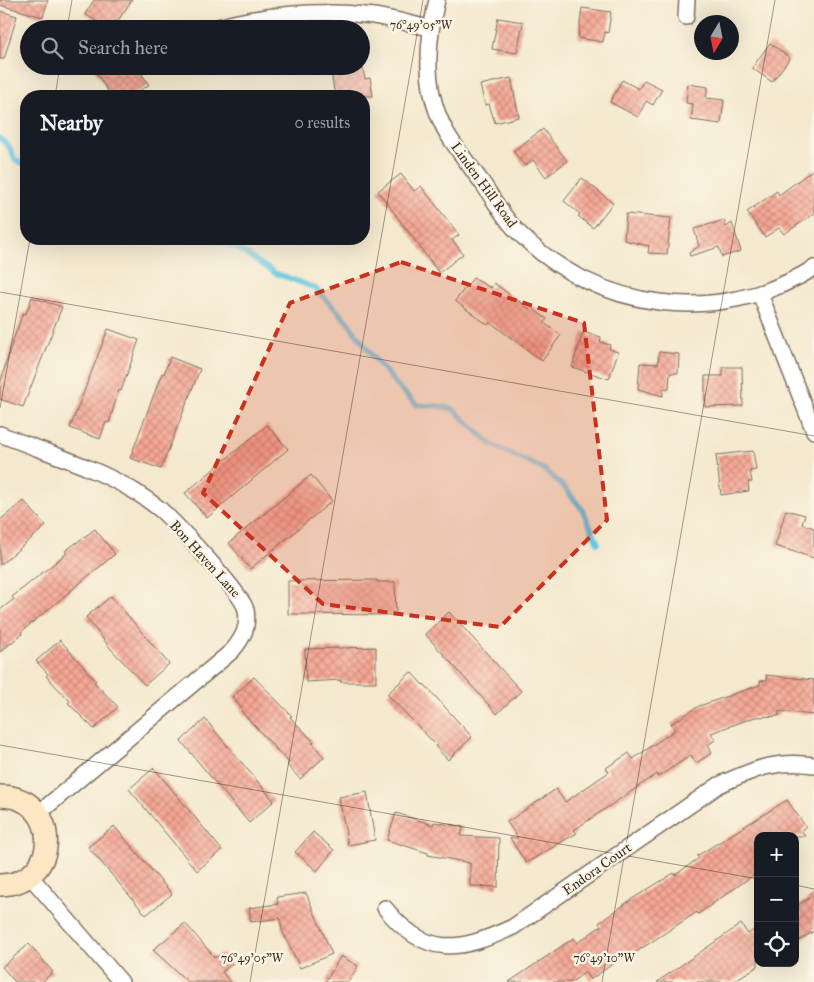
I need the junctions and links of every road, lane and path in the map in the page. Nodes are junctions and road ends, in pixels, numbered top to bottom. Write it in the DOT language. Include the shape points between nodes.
graph roads {
  1 [pos="437,0"];
  2 [pos="686,0"];
  3 [pos="686,17"];
  4 [pos="254,20"];
  5 [pos="430,28"];
  6 [pos="814,268"];
  7 [pos="760,294"];
  8 [pos="814,431"];
  9 [pos="0,434"];
  10 [pos="814,765"];
  11 [pos="0,796"];
  12 [pos="39,814"];
  13 [pos="30,876"];
  14 [pos="0,885"];
  15 [pos="384,908"];
  16 [pos="121,982"];
  1 -- 5 [label="street, Linden Hill Road"];
  2 -- 3 [label="street"];
  4 -- 5 [label="street" via="334,13 374,16"];
  5 -- 7 [label="street, Linden Hill Road" via="427,62 433,101 448,135 518,233 552,260 592,285 623,296 662,304 710,303"];
  6 -- 7 [label="street, Linden Hill Road" via="796,280"];
  7 -- 8 [label="street"];
  9 -- 12 [label="street, Bon Haven Lane" via="134,491 162,511 235,590 246,608 247,626 243,639 232,651"];
  10 -- 15 [label="street, Endora Court" via="776,763 718,785 513,927 489,938 462,946 439,946 417,939 398,925"];
  11 -- 12 [label="street" via="26,802"];
  12 -- 13 [label="street" via="46,829 47,846 42,863"];
  13 -- 14 [label="street" via="11,885"];
  13 -- 16 [label="street"];
}
